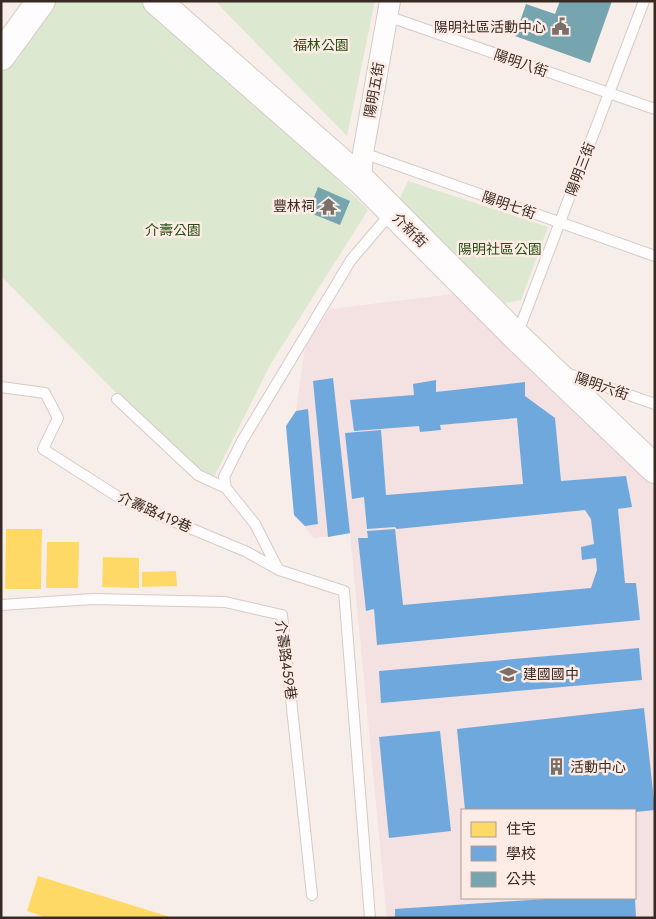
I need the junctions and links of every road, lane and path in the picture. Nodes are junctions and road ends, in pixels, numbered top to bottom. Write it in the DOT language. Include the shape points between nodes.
graph roads {
  1 [pos="41,1"];
  2 [pos="157,1"];
  3 [pos="644,1"];
  4 [pos="388,9"];
  5 [pos="1,56"];
  6 [pos="609,93"];
  7 [pos="655,109"];
  8 [pos="362,167"];
  9 [pos="394,214"];
  10 [pos="560,222"];
  11 [pos="655,256"];
  12 [pos="516,336"];
  13 [pos="549,368"];
  14 [pos="1,387"];
  15 [pos="116,399"];
  16 [pos="655,404"];
  17 [pos="655,469"];
  18 [pos="226,488"];
  19 [pos="279,570"];
  20 [pos="1,605"];
  21 [pos="312,895"];
  22 [pos="370,918"];
  1 -- 5 [label="street"];
  2 -- 8 [label="street, 介新街"];
  3 -- 6 [label="lane, 陽明三街"];
  4 -- 6 [label="lane, 陽明八街"];
  4 -- 8 [label="street, 陽明五街"];
  6 -- 7 [label="lane, 陽明八街"];
  6 -- 10 [label="lane, 陽明三街"];
  8 -- 9 [label="street, 介新街"];
  8 -- 10 [label="lane, 陽明七街"];
  9 -- 12 [label="street, 介新街"];
  9 -- 18 [label="lane" via="351,260 242,442 224,477"];
  10 -- 11 [label="lane, 陽明七街"];
  10 -- 12 [label="lane, 陽明三街"];
  12 -- 13 [label="street, 介新街"];
  13 -- 16 [label="lane, 陽明六街"];
  13 -- 17 [label="street, 介新街"];
  14 -- 19 [label="lane, 介壽路419巷" via="45,393 58,418 43,449 123,500 247,552"];
  15 -- 18 [label="lane" via="198,476"];
  18 -- 19 [label="lane" via="255,524"];
  19 -- 22 [label="lane, 介壽路419巷" via="344,592"];
  20 -- 21 [label="lane, 介壽路459巷" via="93,598 225,602 282,615"];
}
